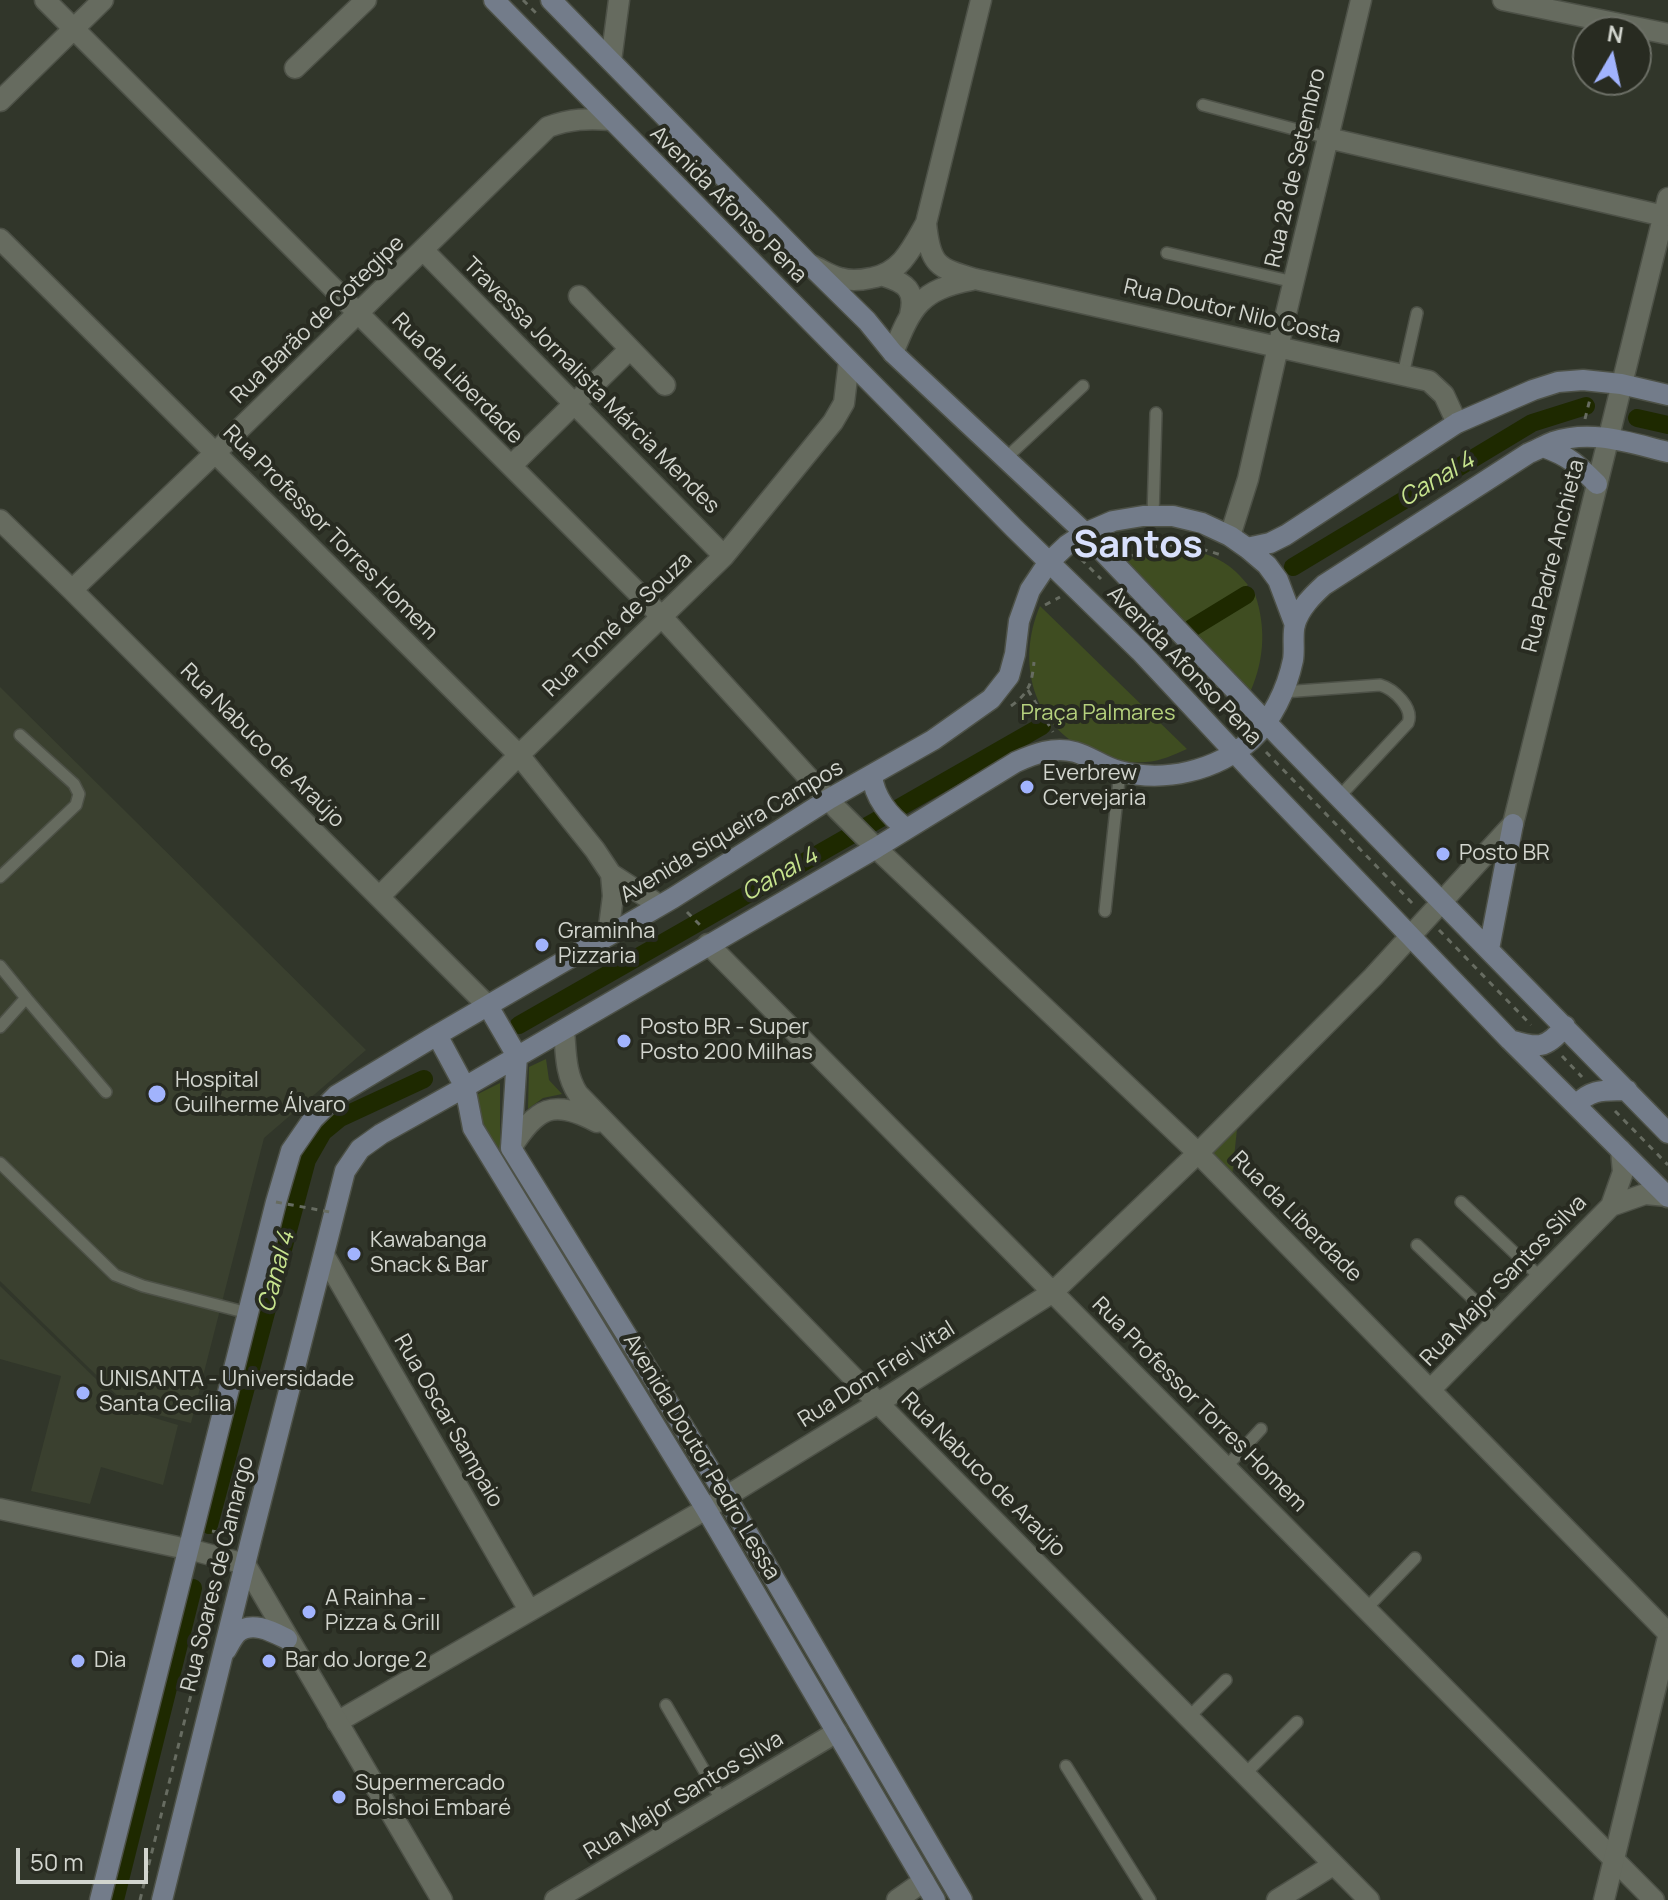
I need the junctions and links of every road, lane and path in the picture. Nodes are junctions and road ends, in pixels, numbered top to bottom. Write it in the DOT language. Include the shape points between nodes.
graph roads {
  1 [pos="45,0"];
  2 [pos="103,0"];
  3 [pos="366,0"];
  4 [pos="494,0"];
  5 [pos="551,0"];
  6 [pos="619,0"];
  7 [pos="981,0"];
  8 [pos="1361,0"];
  9 [pos="1503,0"];
  10 [pos="73,28"];
  11 [pos="1668,34"];
  12 [pos="611,61"];
  13 [pos="295,68"];
  14 [pos="0,101"];
  15 [pos="1203,105"];
  16 [pos="611,120"];
  17 [pos="1328,138"];
  18 [pos="1666,207"];
  19 [pos="926,223"];
  20 [pos="0,239"];
  21 [pos="424,251"];
  22 [pos="1167,253"];
  23 [pos="808,263"];
  24 [pos="884,276"];
  25 [pos="975,279"];
  26 [pos="1294,282"];
  27 [pos="579,296"];
  28 [pos="1417,313"];
  29 [pos="357,314"];
  30 [pos="910,315"];
  31 [pos="1278,347"];
  32 [pos="630,349"];
  33 [pos="893,353"];
  34 [pos="849,361"];
  35 [pos="1403,375"];
  36 [pos="665,385"];
  37 [pos="1083,386"];
  38 [pos="1620,389"];
  39 [pos="1668,395"];
  40 [pos="574,404"];
  41 [pos="1156,413"];
  42 [pos="1457,423"];
  43 [pos="1610,432"];
  44 [pos="1543,447"];
  45 [pos="1668,452"];
  46 [pos="215,453"];
  47 [pos="1006,458"];
  48 [pos="511,466"];
  49 [pos="1597,484"];
  50 [pos="1153,516"];
  51 [pos="0,520"];
  52 [pos="1085,533"];
  53 [pos="1230,536"];
  54 [pos="1248,555"];
  55 [pos="724,556"];
  56 [pos="1048,563"];
  57 [pos="1107,571"];
  58 [pos="72,590"];
  59 [pos="1292,616"];
  60 [pos="662,617"];
  61 [pos="1028,690"];
  62 [pos="1283,692"];
  63 [pos="1266,722"];
  64 [pos="1052,729"];
  65 [pos="20,735"];
  66 [pos="1235,753"];
  67 [pos="519,755"];
  68 [pos="1120,771"];
  69 [pos="872,782"];
  70 [pos="1339,797"];
  71 [pos="834,804"];
  72 [pos="900,824"];
  73 [pos="1513,824"];
  74 [pos="871,843"];
  75 [pos="611,874"];
  76 [pos="0,877"];
  77 [pos="379,897"];
  78 [pos="1443,902"];
  79 [pos="670,905"];
  80 [pos="1105,911"];
  81 [pos="608,935"];
  82 [pos="1412,936"];
  83 [pos="708,938"];
  84 [pos="1489,949"];
  85 [pos="0,966"];
  86 [pos="26,998"];
  87 [pos="490,1010"];
  88 [pos="1565,1026"];
  89 [pos="0,1027"];
  90 [pos="564,1030"];
  91 [pos="439,1039"];
  92 [pos="1510,1040"];
  93 [pos="515,1052"];
  94 [pos="461,1080"];
  95 [pos="1627,1090"];
  96 [pos="106,1092"];
  97 [pos="1576,1105"];
  98 [pos="1668,1133"];
  99 [pos="617,1135"];
  100 [pos="511,1148"];
  101 [pos="1621,1150"];
  102 [pos="1198,1153"];
  103 [pos="0,1163"];
  104 [pos="1667,1196"];
  105 [pos="276,1202"];
  106 [pos="1461,1202"];
  107 [pos="1611,1206"];
  108 [pos="335,1213"];
  109 [pos="1417,1245"];
  110 [pos="324,1255"];
  111 [pos="1541,1278"];
  112 [pos="1053,1292"];
  113 [pos="248,1313"];
  114 [pos="1497,1322"];
  115 [pos="1431,1389"];
  116 [pos="878,1403"];
  117 [pos="1261,1429"];
  118 [pos="1226,1467"];
  119 [pos="726,1496"];
  120 [pos="0,1509"];
  121 [pos="706,1509"];
  122 [pos="194,1526"];
  123 [pos="238,1536"];
  124 [pos="192,1550"];
  125 [pos="1415,1558"];
  126 [pos="231,1565"];
  127 [pos="1366,1609"];
  128 [pos="529,1610"];
  129 [pos="1668,1635"];
  130 [pos="287,1639"];
  131 [pos="224,1653"];
  132 [pos="1226,1680"];
  133 [pos="666,1705"];
  134 [pos="1188,1718"];
  135 [pos="337,1722"];
  136 [pos="1297,1722"];
  137 [pos="837,1732"];
  138 [pos="1066,1766"];
  139 [pos="1244,1775"];
  140 [pos="722,1801"];
  141 [pos="1614,1859"];
  142 [pos="1333,1865"];
  143 [pos="924,1881"];
  144 [pos="100,1900"];
  145 [pos="140,1900"];
  146 [pos="162,1900"];
  147 [pos="442,1900"];
  148 [pos="555,1900"];
  149 [pos="897,1900"];
  150 [pos="935,1900"];
  151 [pos="962,1900"];
  152 [pos="1150,1900"];
  153 [pos="1277,1900"];
  154 [pos="1369,1900"];
  155 [pos="1604,1900"];
  156 [pos="1654,1900"];
  1 -- 10 [label="street, Rua da Liberdade"];
  2 -- 10 [label="street"];
  3 -- 13 [label="street"];
  4 -- 16 [label="main road, Avenida Afonso Pena"];
  5 -- 12 [label="main road, Avenida Afonso Pena"];
  6 -- 12 [label="street"];
  7 -- 19 [label="street"];
  8 -- 17 [label="street, Rua 28 de Setembro"];
  9 -- 11 [label="street"];
  10 -- 14 [label="street"];
  10 -- 29 [label="street, Rua da Liberdade"];
  12 -- 23 [label="main road, Avenida Afonso Pena"];
  15 -- 17 [label="lane"];
  16 -- 21 [label="street, Rua Barão de Cotegipe" via="566,120 548,127"];
  16 -- 34 [label="main road, Avenida Afonso Pena"];
  17 -- 18 [label="street"];
  17 -- 26 [label="street, Rua 28 de Setembro"];
  18 -- 38 [label="street, Rua Padre Anchieta"];
  19 -- 24 [label="street" via="898,267"];
  19 -- 25 [label="street, Rua Doutor Nilo Costa" via="934,259 941,267"];
  20 -- 46 [label="street, Rua Professor Torres Homem"];
  21 -- 29 [label="street, Rua Barão de Cotegipe"];
  21 -- 40 [label="street, Travessa Jornalista Márcia Mendes"];
  22 -- 26 [label="lane"];
  23 -- 24 [label="street" via="841,279"];
  23 -- 33 [label="main road, Avenida Afonso Pena"];
  24 -- 30 [label="street" via="908,288"];
  25 -- 30 [label="street" via="937,289"];
  25 -- 31 [label="street, Rua Doutor Nilo Costa"];
  26 -- 31 [label="street, Rua 28 de Setembro"];
  27 -- 32 [label="street"];
  28 -- 35 [label="lane"];
  29 -- 46 [label="street, Rua Barão de Cotegipe"];
  29 -- 48 [label="street, Rua da Liberdade"];
  30 -- 33 [label="street"];
  31 -- 35 [label="street, Rua Doutor Nilo Costa"];
  31 -- 53 [label="street, Rua 28 de Setembro"];
  32 -- 36 [label="street"];
  32 -- 40 [label="street"];
  33 -- 47 [label="main road, Avenida Afonso Pena"];
  34 -- 55 [label="street, Rua Tomé de Souza" via="844,403 833,422"];
  34 -- 56 [label="main road, Avenida Afonso Pena"];
  35 -- 42 [label="street, Rua Doutor Nilo Costa" via="1429,381 1444,395"];
  37 -- 47 [label="lane"];
  38 -- 39 [label="main road"];
  38 -- 42 [label="main road" via="1583,380 1558,382"];
  38 -- 43 [label="street, Rua Padre Anchieta"];
  40 -- 48 [label="street"];
  40 -- 55 [label="street, Travessa Jornalista Márcia Mendes"];
  41 -- 50 [label="lane"];
  42 -- 54 [label="main road"];
  43 -- 44 [label="main road"];
  43 -- 45 [label="main road"];
  43 -- 49 [label="street, Rua Padre Anchieta"];
  44 -- 49 [label="main road" via="1564,454"];
  44 -- 59 [label="main road" via="1324,585"];
  46 -- 58 [label="street, Rua Barão de Cotegipe"];
  46 -- 67 [label="street, Rua Professor Torres Homem"];
  47 -- 52 [label="main road, Avenida Afonso Pena"];
  48 -- 60 [label="street, Rua da Liberdade"];
  49 -- 73 [label="street, Rua Padre Anchieta"];
  50 -- 52 [label="main road, Avenida Siqueira Campos" via="1113,521"];
  50 -- 53 [label="main road, Avenida Siqueira Campos" via="1202,523"];
  51 -- 58 [label="street, Rua Nabuco de Araújo"];
  52 -- 56 [label="main road, Avenida Siqueira Campos"];
  52 -- 57 [label="main road, Avenida Afonso Pena"];
  53 -- 54 [label="main road, Avenida Siqueira Campos"];
  54 -- 57 [label="path" via="1158,545"];
  54 -- 59 [label="main road, Avenida Siqueira Campos" via="1267,565 1278,580"];
  55 -- 60 [label="street, Rua Tomé de Souza"];
  56 -- 66 [label="main road, Avenida Afonso Pena"];
  56 -- 69 [label="main road, Avenida Siqueira Campos" via="1030,590 1019,621 1009,676 991,699"];
  57 -- 63 [label="main road, Avenida Afonso Pena"];
  58 -- 77 [label="street, Rua Nabuco de Araújo"];
  59 -- 62 [label="main road" via="1293,659"];
  60 -- 67 [label="street, Rua Tomé de Souza"];
  60 -- 71 [label="street, Rua da Liberdade"];
  61 -- 64 [label="path"];
  62 -- 63 [label="main road"];
  62 -- 70 [label="lane" via="1380,685 1410,711 1408,723"];
  63 -- 66 [label="main road"];
  63 -- 70 [label="main road, Avenida Afonso Pena"];
  65 -- 76 [label="lane" via="79,794 76,805"];
  66 -- 68 [label="main road" via="1214,764 1167,775"];
  66 -- 82 [label="main road, Avenida Afonso Pena"];
  67 -- 75 [label="street, Rua Professor Torres Homem"];
  67 -- 77 [label="street, Rua Tomé de Souza"];
  68 -- 72 [label="main road" via="1076,752 1031,756"];
  68 -- 80 [label="lane"];
  69 -- 71 [label="main road, Avenida Siqueira Campos"];
  69 -- 72 [label="main road"];
  70 -- 78 [label="main road, Avenida Afonso Pena"];
  71 -- 74 [label="street, Rua da Liberdade"];
  71 -- 79 [label="main road, Avenida Siqueira Campos"];
  72 -- 74 [label="main road"];
  73 -- 78 [label="street, Rua Padre Anchieta"];
  73 -- 84 [label="main road"];
  74 -- 83 [label="main road"];
  74 -- 102 [label="street, Rua da Liberdade"];
  75 -- 79 [label="street, Rua Professor Torres Homem"];
  75 -- 81 [label="street"];
  77 -- 87 [label="street, Rua Nabuco de Araújo"];
  78 -- 82 [label="street, Rua Padre Anchieta"];
  78 -- 84 [label="main road, Avenida Afonso Pena"];
  79 -- 81 [label="main road, Avenida Siqueira Campos"];
  79 -- 83 [label="path"];
  81 -- 87 [label="main road, Avenida Siqueira Campos"];
  82 -- 92 [label="main road, Avenida Afonso Pena"];
  82 -- 102 [label="street, Rua Dom Frei Vital"];
  83 -- 90 [label="main road"];
  83 -- 112 [label="street, Rua Professor Torres Homem"];
  84 -- 88 [label="main road, Avenida Afonso Pena"];
  85 -- 86 [label="lane"];
  86 -- 89 [label="lane"];
  86 -- 96 [label="lane"];
  87 -- 91 [label="main road, Avenida Siqueira Campos"];
  87 -- 93 [label="main road"];
  88 -- 92 [label="main road" via="1549,1043 1534,1047"];
  88 -- 95 [label="main road, Avenida Afonso Pena"];
  90 -- 93 [label="main road"];
  90 -- 99 [label="street, Rua Nabuco de Araújo" via="571,1082"];
  91 -- 94 [label="main road, Avenida Doutor Pedro Lessa"];
  91 -- 105 [label="main road, Avenida Siqueira Campos" via="337,1095 291,1151"];
  92 -- 97 [label="main road, Avenida Afonso Pena"];
  93 -- 94 [label="main road"];
  93 -- 100 [label="main road"];
  94 -- 108 [label="main road, Rua Soares de Camargo" via="360,1149 345,1171"];
  94 -- 121 [label="main road, Avenida Doutor Pedro Lessa" via="473,1128"];
  95 -- 97 [label="main road" via="1596,1091"];
  95 -- 98 [label="main road, Avenida Afonso Pena"];
  97 -- 101 [label="main road, Avenida Afonso Pena"];
  99 -- 100 [label="street" via="573,1110 559,1108 530,1122"];
  99 -- 116 [label="street, Rua Nabuco de Araújo"];
  100 -- 119 [label="main road, Avenida Doutor Pedro Lessa"];
  101 -- 104 [label="main road, Avenida Afonso Pena"];
  101 -- 107 [label="street, Rua Major Santos Silva" via="1623,1172"];
  102 -- 112 [label="street, Rua Dom Frei Vital"];
  102 -- 115 [label="street, Rua da Liberdade"];
  103 -- 113 [label="lane" via="115,1275"];
  104 -- 107 [label="street, Rua Major Santos Silva" via="1645,1194"];
  105 -- 108 [label="path, bridge"];
  105 -- 113 [label="main road, Avenida Siqueira Campos"];
  106 -- 111 [label="lane"];
  107 -- 111 [label="street, Rua Major Santos Silva"];
  108 -- 110 [label="main road, Rua Soares de Camargo"];
  109 -- 114 [label="lane"];
  110 -- 123 [label="main road, Rua Soares de Camargo"];
  110 -- 128 [label="street, Rua Oscar Sampaio"];
  111 -- 114 [label="street, Rua Major Santos Silva"];
  112 -- 116 [label="street, Rua Dom Frei Vital"];
  112 -- 118 [label="street, Rua Professor Torres Homem"];
  113 -- 122 [label="main road, Avenida Siqueira Campos"];
  114 -- 115 [label="street, Rua Major Santos Silva"];
  115 -- 129 [label="street, Rua da Liberdade"];
  116 -- 119 [label="street, Rua Dom Frei Vital"];
  116 -- 134 [label="street, Rua Nabuco de Araújo"];
  117 -- 118 [label="lane"];
  118 -- 127 [label="street, Rua Professor Torres Homem"];
  119 -- 121 [label="street, Rua Dom Frei Vital"];
  119 -- 151 [label="main road, Avenida Doutor Pedro Lessa"];
  120 -- 124 [label="street"];
  121 -- 128 [label="street, Rua Dom Frei Vital"];
  121 -- 137 [label="main road, Avenida Doutor Pedro Lessa"];
  122 -- 123 [label="path"];
  122 -- 124 [label="main road, Avenida Siqueira Campos"];
  123 -- 126 [label="main road, Rua Soares de Camargo"];
  123 -- 126 [label="path, bridge"];
  124 -- 126 [label="street"];
  124 -- 144 [label="main road, Avenida Siqueira Campos"];
  125 -- 127 [label="lane"];
  126 -- 130 [label="street"];
  126 -- 131 [label="main road, Rua Soares de Camargo"];
  126 -- 145 [label="path"];
  127 -- 141 [label="street, Rua Professor Torres Homem"];
  128 -- 135 [label="street, Rua Dom Frei Vital"];
  129 -- 141 [label="street"];
  130 -- 131 [label="main road" via="248,1628 237,1633"];
  130 -- 135 [label="street"];
  131 -- 146 [label="main road, Rua Soares de Camargo"];
  132 -- 134 [label="lane"];
  133 -- 140 [label="lane"];
  134 -- 139 [label="street, Rua Nabuco de Araújo"];
  135 -- 147 [label="street"];
  136 -- 139 [label="lane"];
  137 -- 140 [label="street, Rua Major Santos Silva"];
  137 -- 143 [label="main road, Avenida Doutor Pedro Lessa"];
  138 -- 152 [label="lane"];
  139 -- 142 [label="street, Rua Nabuco de Araújo"];
  140 -- 148 [label="street, Rua Major Santos Silva"];
  141 -- 155 [label="street"];
  141 -- 156 [label="street, Rua Professor Torres Homem"];
  142 -- 153 [label="street"];
  142 -- 154 [label="street, Rua Nabuco de Araújo"];
  143 -- 149 [label="street"];
  143 -- 150 [label="main road, Avenida Doutor Pedro Lessa"];
}
